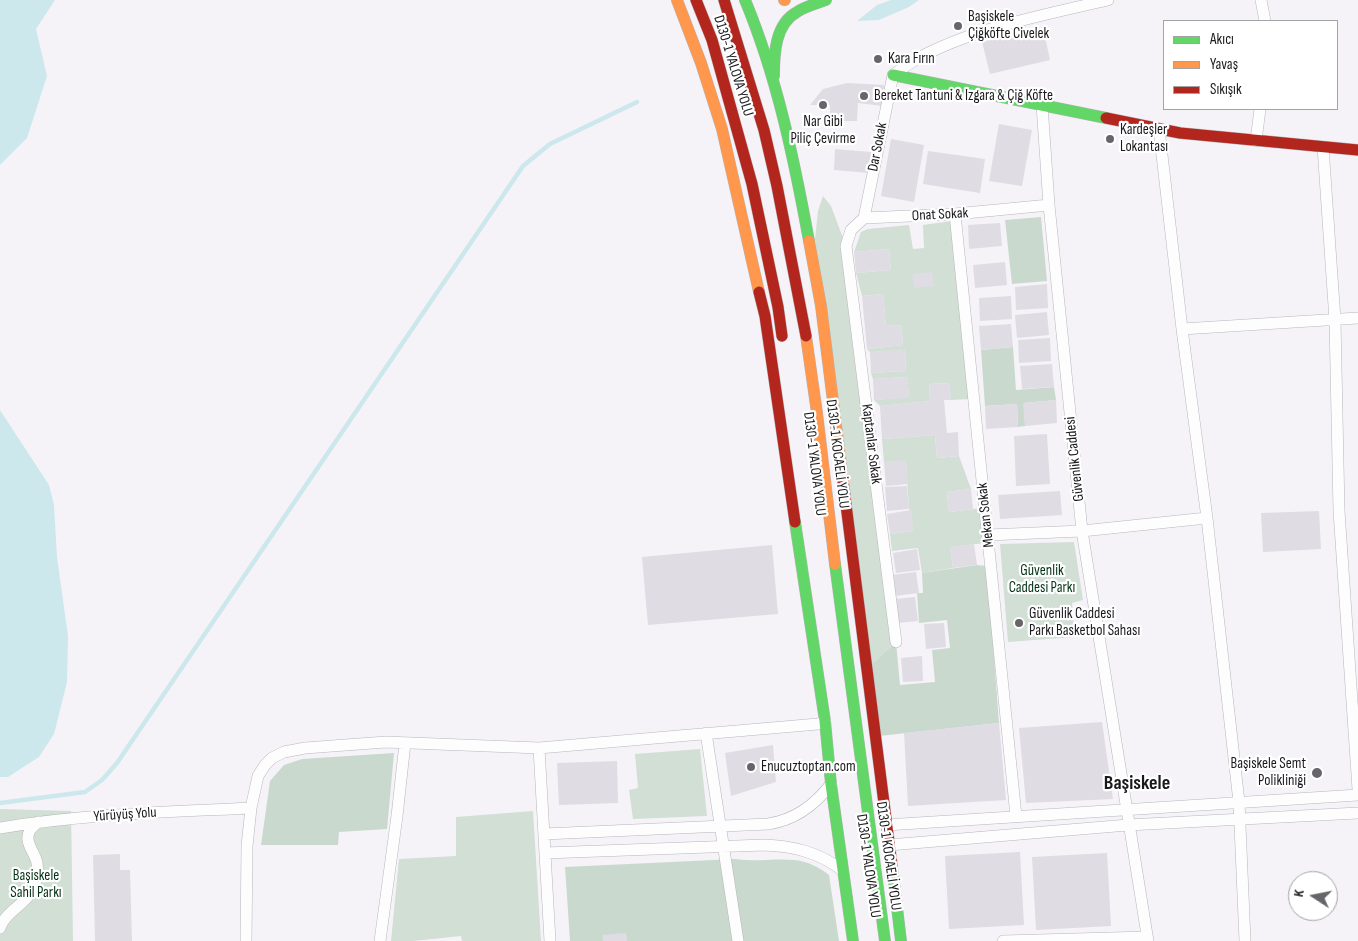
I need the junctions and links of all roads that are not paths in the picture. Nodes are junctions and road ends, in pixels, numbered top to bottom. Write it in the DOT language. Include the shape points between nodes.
graph roads {
  1 [pos="677,0"];
  2 [pos="696,0"];
  3 [pos="724,0"];
  4 [pos="745,0"];
  5 [pos="826,0"];
  6 [pos="1108,0"];
  7 [pos="1261,0"];
  8 [pos="1265,20"];
  9 [pos="892,75"];
  10 [pos="774,84"];
  11 [pos="1042,105"];
  12 [pos="1260,110"];
  13 [pos="1159,129"];
  14 [pos="1256,140"];
  15 [pos="1323,147"];
  16 [pos="1358,150"];
  17 [pos="1049,205"];
  18 [pos="955,214"];
  19 [pos="864,218"];
  20 [pos="1358,318"];
  21 [pos="1335,320"];
  22 [pos="1182,330"];
  23 [pos="807,342"];
  24 [pos="783,346"];
  25 [pos="833,402"];
  26 [pos="802,492"];
  27 [pos="1207,518"];
  28 [pos="1082,531"];
  29 [pos="988,535"];
  30 [pos="1353,631"];
  31 [pos="896,642"];
  32 [pos="824,721"];
  33 [pos="706,734"];
  34 [pos="405,743"];
  35 [pos="539,748"];
  36 [pos="831,784"];
  37 [pos="1358,789"];
  38 [pos="1358,795"];
  39 [pos="1239,802"];
  40 [pos="251,808"];
  41 [pos="1127,810"];
  42 [pos="1358,813"];
  43 [pos="1016,816"];
  44 [pos="1240,820"];
  45 [pos="38,822"];
  46 [pos="886,825"];
  47 [pos="1128,825"];
  48 [pos="720,826"];
  49 [pos="0,828"];
  50 [pos="544,834"];
  51 [pos="889,846"];
  52 [pos="723,847"];
  53 [pos="545,853"];
  54 [pos="843,871"];
  55 [pos="0,928"];
  56 [pos="1147,939"];
  57 [pos="1029,940"];
  58 [pos="246,941"];
  59 [pos="380,941"];
  60 [pos="550,941"];
  61 [pos="738,941"];
  62 [pos="852,941"];
  63 [pos="863,941"];
  64 [pos="885,941"];
  65 [pos="901,941"];
  66 [pos="1003,941"];
  67 [pos="1246,941"];
  1 -- 32 [label="main road" via="722,129 765,316"];
  2 -- 24 [label="main road, D130-1 YALOVA YOLU" via="712,40 752,184 778,306"];
  3 -- 23 [label="main road, D130-1 KOCAELİ YOLU" via="773,167"];
  4 -- 10 [label="main road"];
  5 -- 10 [label="main road" via="794,13 784,24 778,36 774,60"];
  6 -- 9 [label="street" via="969,36 914,61"];
  7 -- 8 [label="street"];
  9 -- 11 [label="main road"];
  9 -- 19 [label="street, Dar Sokak"];
  10 -- 25 [label="main road" via="795,165 821,306"];
  11 -- 13 [label="main road"];
  11 -- 17 [label="street, Güvenlik Caddesi"];
  12 -- 14 [label="street"];
  13 -- 14 [label="main road"];
  13 -- 22 [label="street"];
  14 -- 15 [label="main road"];
  15 -- 16 [label="main road"];
  15 -- 21 [label="street"];
  17 -- 18 [label="street, Onat Sokak"];
  17 -- 28 [label="street, Güvenlik Caddesi"];
  18 -- 19 [label="street, Onat Sokak"];
  18 -- 29 [label="street, Mekan Sokak"];
  19 -- 31 [label="street, Kaptanlar Sokak" via="851,230 846,246"];
  20 -- 21 [label="street"];
  21 -- 22 [label="street"];
  21 -- 30 [label="street" via="1340,511"];
  22 -- 27 [label="street"];
  23 -- 25 [label="main road"];
  23 -- 64 [label="main road, D130-1 KOCAELİ YOLU"];
  25 -- 46 [label="main road"];
  26 -- 63 [label="main road, D130-1 YALOVA YOLU"];
  27 -- 28 [label="street"];
  27 -- 39 [label="street"];
  28 -- 29 [label="street"];
  28 -- 41 [label="street, Güvenlik Caddesi"];
  29 -- 43 [label="street, Mekan Sokak"];
  30 -- 37 [label="street"];
  32 -- 33 [label="street"];
  32 -- 36 [label="main road"];
  33 -- 35 [label="street"];
  33 -- 48 [label="street"];
  34 -- 35 [label="street"];
  34 -- 40 [label="street" via="284,752 272,758 258,776"];
  34 -- 59 [label="street"];
  35 -- 50 [label="street"];
  36 -- 48 [label="street" via="808,808 785,820"];
  36 -- 54 [label="main road"];
  38 -- 39 [label="street"];
  39 -- 41 [label="street"];
  39 -- 44 [label="street"];
  40 -- 45 [label="street, Yürüyüş Yolu"];
  40 -- 58 [label="street" via="247,846"];
  41 -- 43 [label="street"];
  41 -- 47 [label="street, Güvenlik Caddesi"];
  42 -- 44 [label="street"];
  43 -- 46 [label="street"];
  44 -- 47 [label="street"];
  44 -- 67 [label="street"];
  45 -- 49 [label="street, Yürüyüş Yolu"];
  45 -- 55 [label="street" via="30,831 28,840 37,862 34,888 26,900 2,921"];
  46 -- 51 [label="main road"];
  47 -- 51 [label="street"];
  47 -- 56 [label="street, Güvenlik Caddesi"];
  48 -- 50 [label="street"];
  48 -- 52 [label="street"];
  50 -- 53 [label="street"];
  51 -- 65 [label="main road"];
  52 -- 53 [label="street"];
  52 -- 54 [label="street" via="786,846 823,858"];
  52 -- 61 [label="street"];
  53 -- 60 [label="street"];
  54 -- 62 [label="main road"];
  56 -- 57 [label="street"];
  57 -- 66 [label="street"];
}
